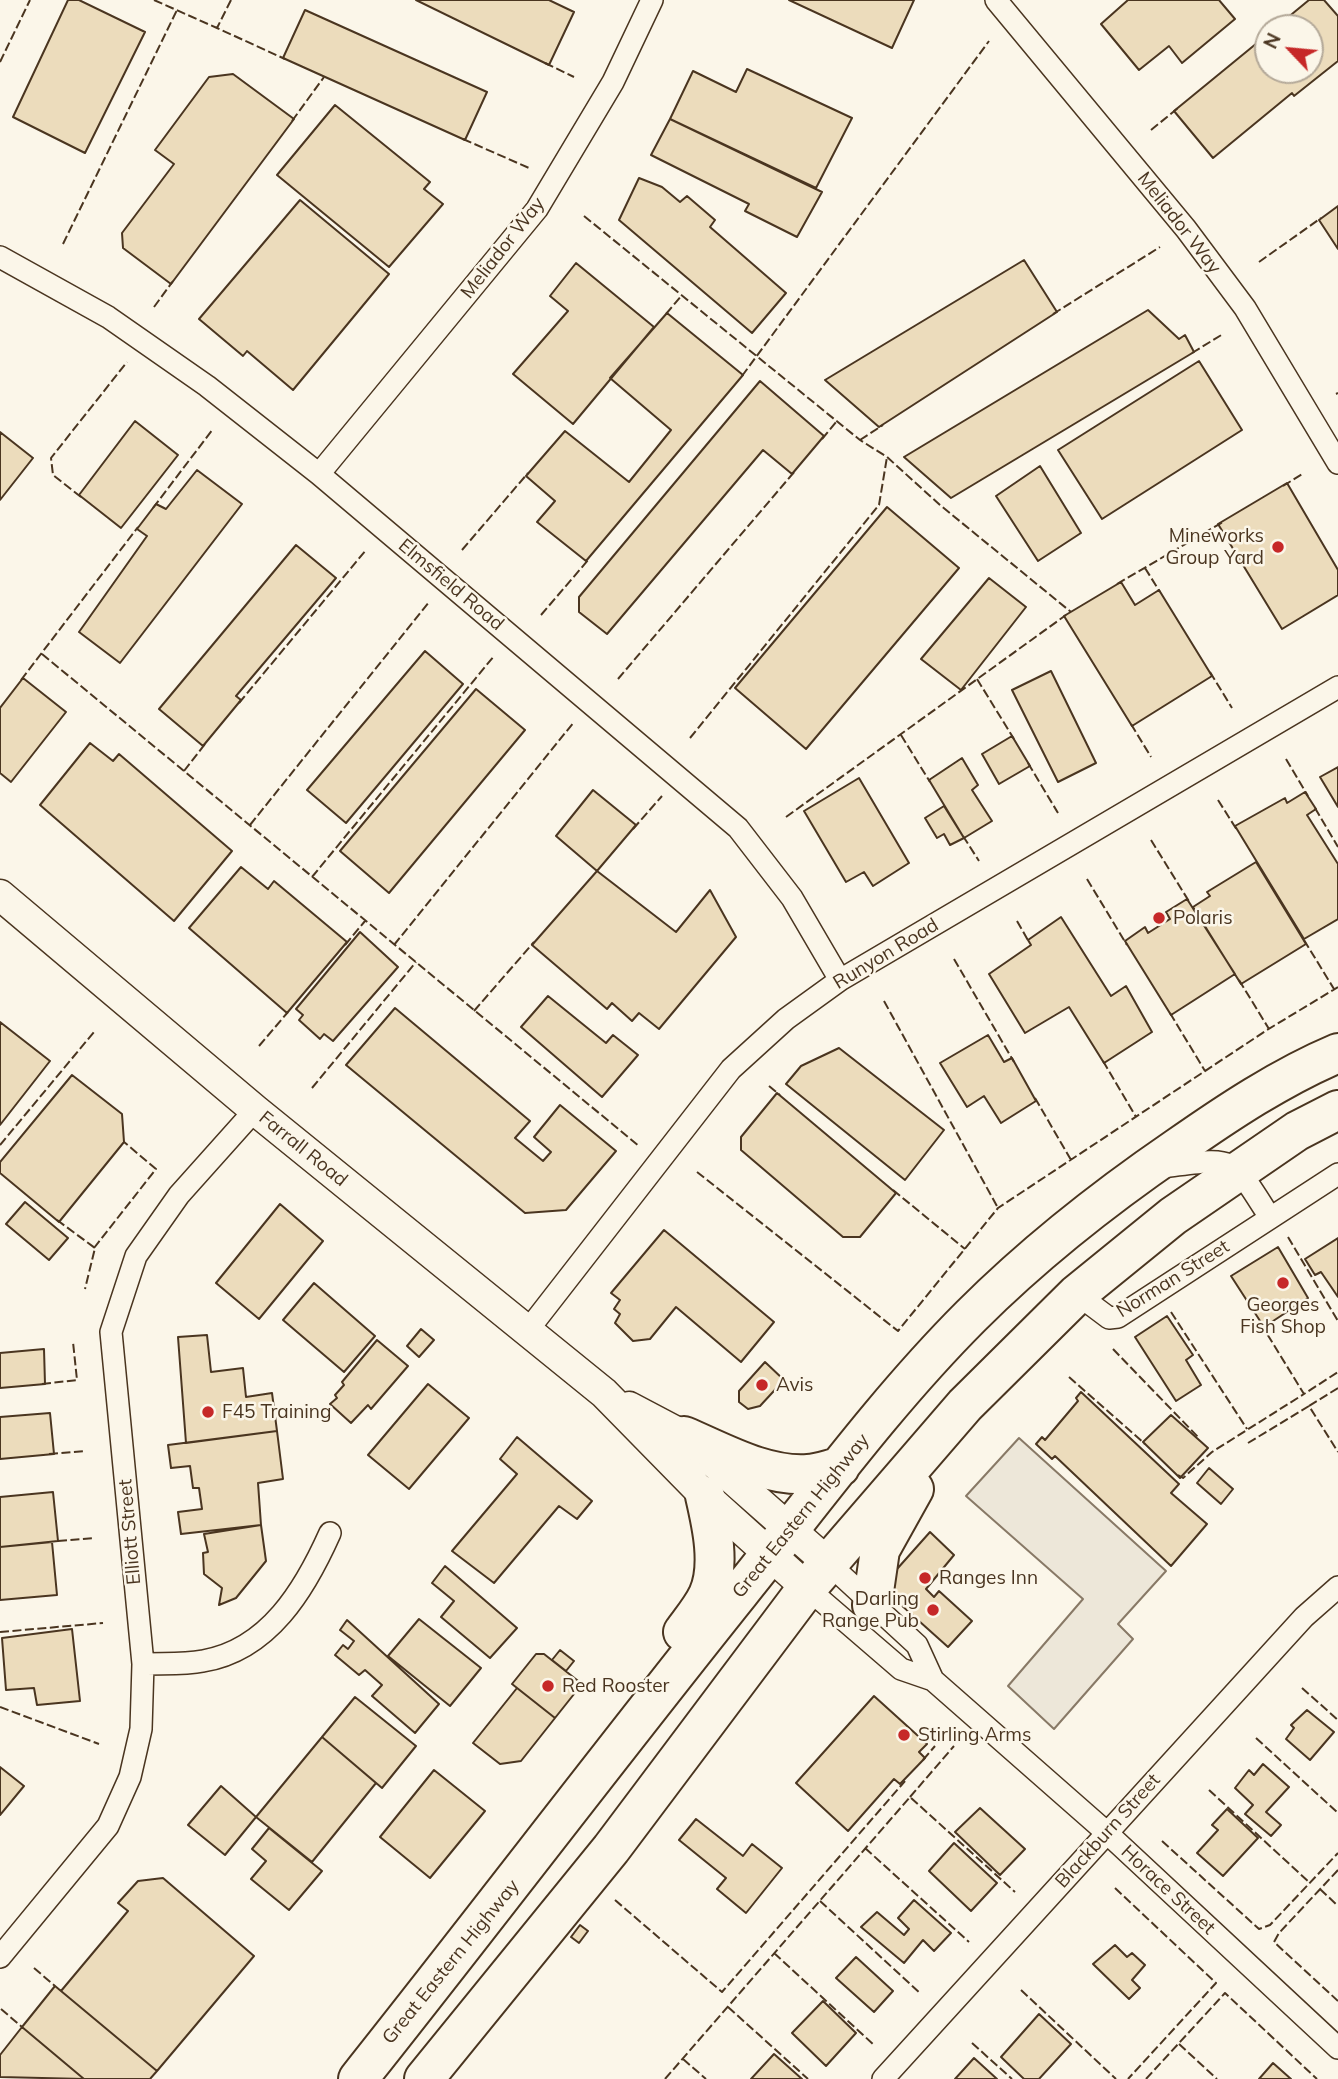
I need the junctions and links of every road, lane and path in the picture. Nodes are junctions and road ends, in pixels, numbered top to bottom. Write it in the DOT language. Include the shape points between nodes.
graph roads {
  1 [pos="652,0"];
  2 [pos="996,0"];
  3 [pos="0,257"];
  4 [pos="1338,463"];
  5 [pos="319,474"];
  6 [pos="1338,687"];
  7 [pos="0,894"];
  8 [pos="840,980"];
  9 [pos="1338,1053"];
  10 [pos="255,1110"];
  11 [pos="1338,1110"];
  12 [pos="1146,1169"];
  13 [pos="1239,1170"];
  14 [pos="1338,1174"];
  15 [pos="1269,1216"];
  16 [pos="1077,1294"];
  17 [pos="528,1330"];
  18 [pos="609,1398"];
  19 [pos="684,1436"];
  20 [pos="920,1456"];
  21 [pos="840,1467"];
  22 [pos="705,1496"];
  23 [pos="331,1533"];
  24 [pos="780,1543"];
  25 [pos="818,1576"];
  26 [pos="1338,1587"];
  27 [pos="872,1605"];
  28 [pos="143,1664"];
  29 [pos="933,1680"];
  30 [pos="628,1732"];
  31 [pos="1105,1832"];
  32 [pos="0,1956"];
  33 [pos="1338,2048"];
  34 [pos="358,2079"];
  35 [pos="424,2079"];
  36 [pos="883,2079"];
  1 -- 5 [label="street, Meliador Way" via="613,82 537,209"];
  2 -- 4 [label="street, Meliador Way" via="1238,298"];
  3 -- 5 [label="street, Elmsfield Road" via="108,317 207,386"];
  5 -- 8 [label="street, Elmsfield Road" via="738,828 792,898"];
  6 -- 8 [label="street, Runyon Road"];
  7 -- 10 [label="main road, Farrall Road"];
  8 -- 17 [label="street, Runyon Road" via="786,1019 731,1069"];
  9 -- 12 [label="highway, Great Eastern Highway" via="1267,1090"];
  10 -- 17 [label="main road, Farrall Road"];
  10 -- 28 [label="street, Elliott Street" via="179,1195 136,1256 111,1332"];
  11 -- 13 [label="highway"];
  12 -- 13 [label="street" via="1224,1161"];
  12 -- 21 [label="highway, Great Eastern Highway" via="1037,1254 970,1317"];
  13 -- 15 [label="street"];
  13 -- 16 [label="highway" via="1173,1216"];
  14 -- 15 [label="street, Norman Street"];
  15 -- 16 [label="street, Norman Street" via="1118,1317 1109,1318"];
  16 -- 20 [label="highway"];
  17 -- 18 [label="main road, Farrall Road"];
  18 -- 19 [label="main road, Farrall Road"];
  18 -- 22 [label="main road, Farrall Road"];
  19 -- 21 [label="highway" via="776,1471 808,1474"];
  19 -- 24 [label="main road, Farrall Road"];
  20 -- 25 [label="highway"];
  20 -- 27 [label="highway" via="917,1482 880,1550"];
  21 -- 24 [label="highway, Great Eastern Highway"];
  22 -- 24 [label="main road, Farrall Road"];
  22 -- 30 [label="highway" via="713,1528 708,1594 661,1665"];
  23 -- 28 [label="street" via="310,1577 283,1614 249,1644 204,1661"];
  24 -- 25 [label="main road, Farrall Road"];
  24 -- 30 [label="highway, Great Eastern Highway"];
  25 -- 27 [label="street, Horace Street"];
  25 -- 29 [label="street, Horace Street" via="901,1669"];
  25 -- 35 [label="highway" via="611,1849"];
  26 -- 31 [label="street, Blackburn Street" via="1304,1617"];
  27 -- 29 [label="street, Horace Street" via="917,1645"];
  28 -- 32 [label="street, Elliott Street" via="141,1729 130,1777 108,1826"];
  29 -- 31 [label="street, Horace Street"];
  30 -- 34 [label="highway, Great Eastern Highway" via="547,1842"];
  31 -- 33 [label="street, Horace Street"];
  31 -- 36 [label="street, Blackburn Street"];
}
